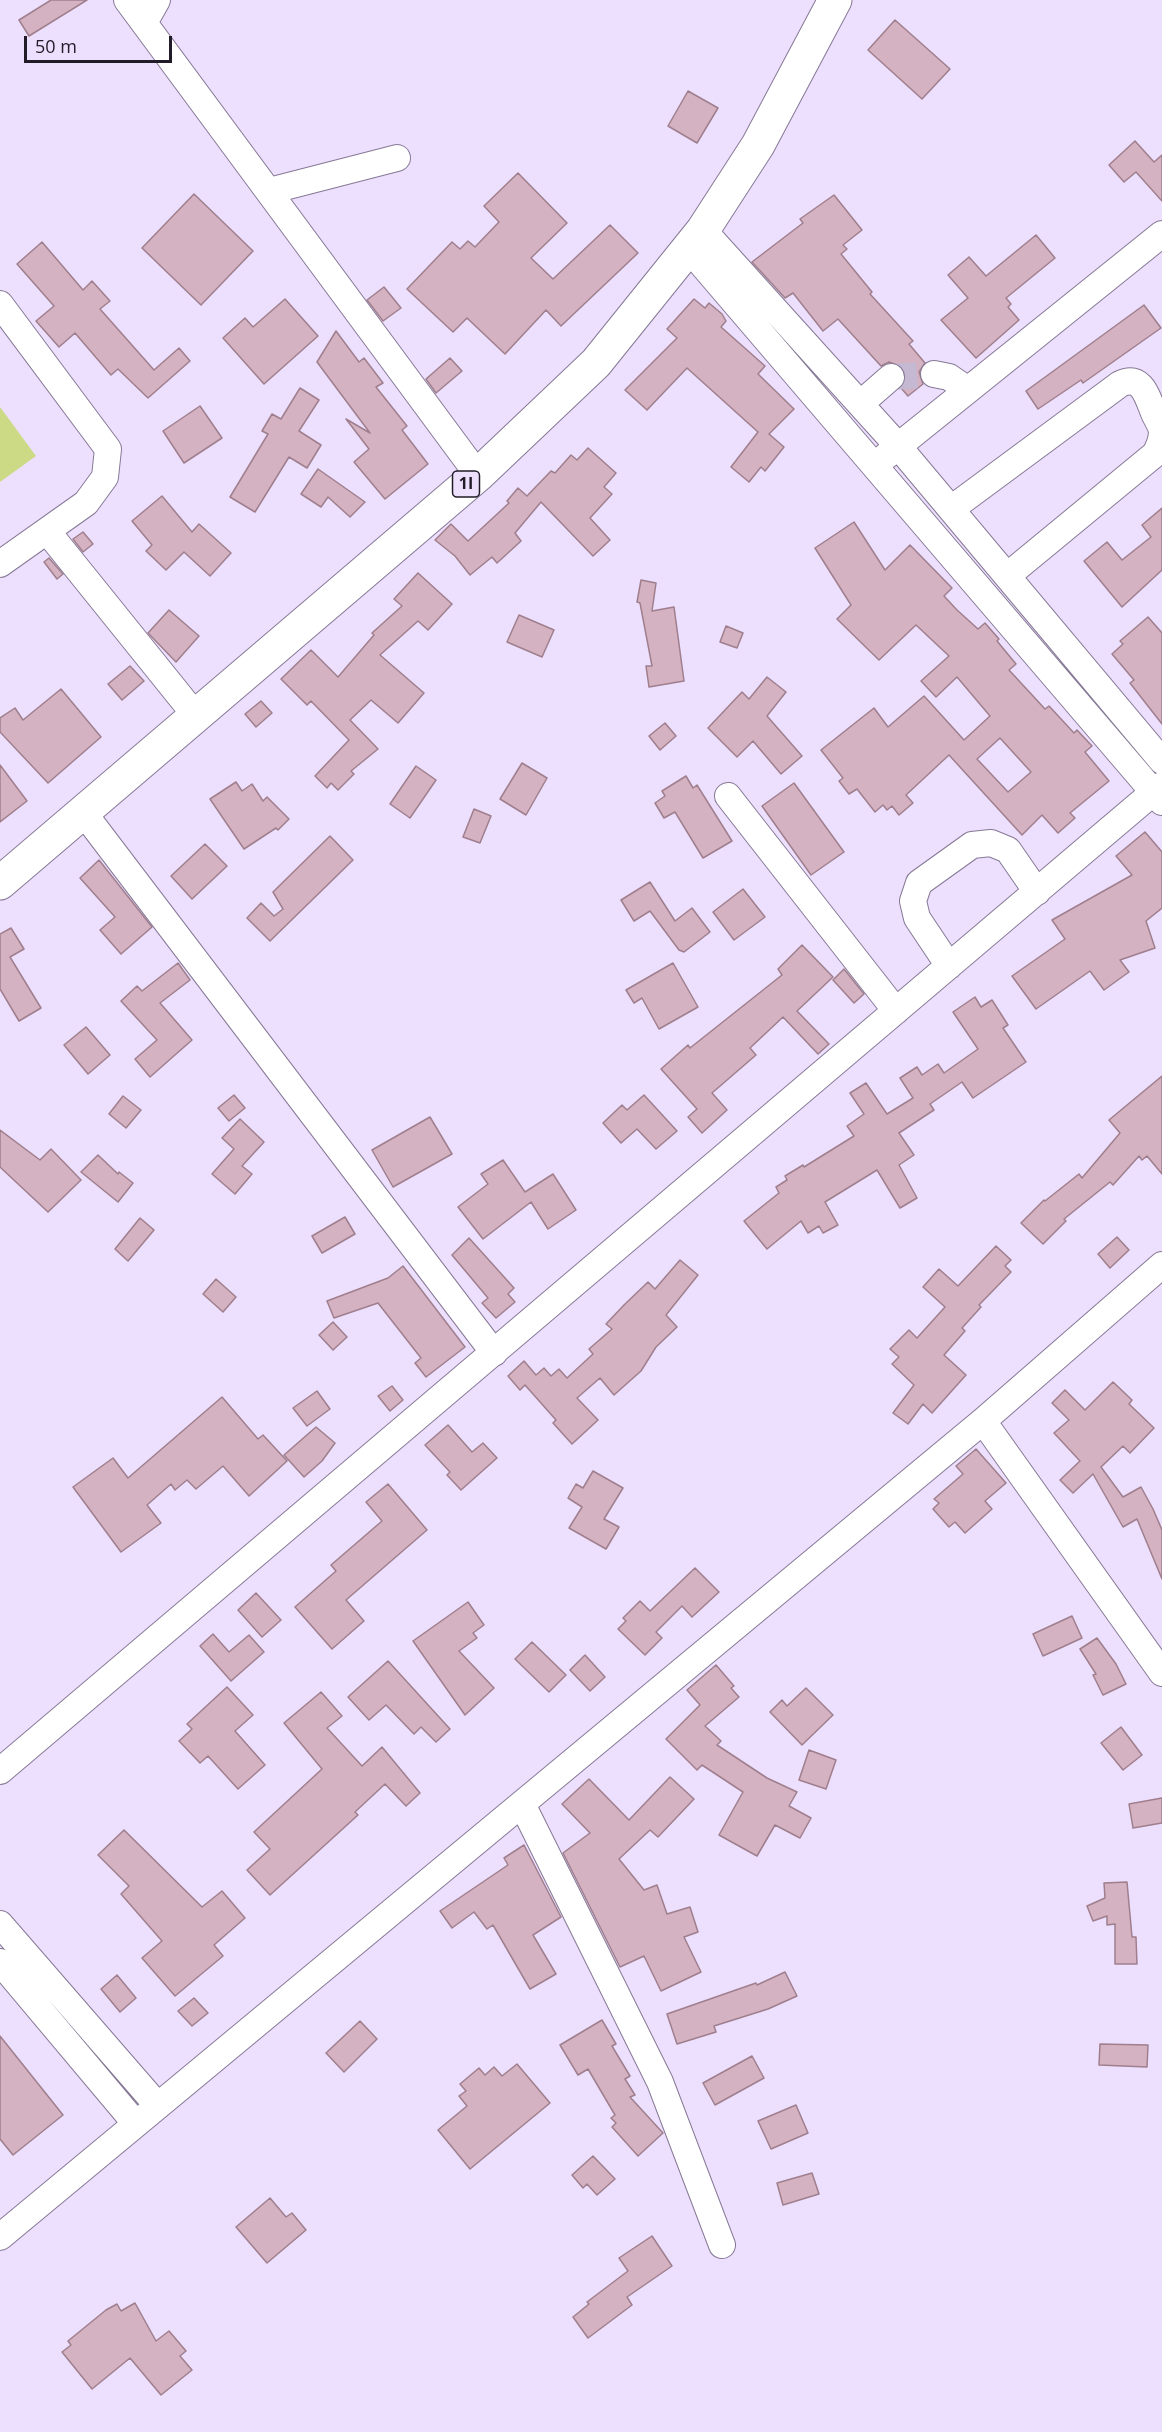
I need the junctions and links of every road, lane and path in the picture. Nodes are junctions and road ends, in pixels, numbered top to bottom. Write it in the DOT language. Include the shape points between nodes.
graph roads {
  1 [pos="127,0"];
  2 [pos="157,0"];
  3 [pos="835,0"];
  4 [pos="144,23"];
  5 [pos="397,158"];
  6 [pos="269,191"];
  7 [pos="1162,234"];
  8 [pos="695,239"];
  9 [pos="0,304"];
  10 [pos="934,374"];
  11 [pos="891,377"];
  12 [pos="968,390"];
  13 [pos="860,404"];
  14 [pos="898,447"];
  15 [pos="874,466"];
  16 [pos="477,475"];
  17 [pos="951,509"];
  18 [pos="47,531"];
  19 [pos="0,564"];
  20 [pos="1007,576"];
  21 [pos="196,716"];
  22 [pos="1162,761"];
  23 [pos="1159,793"];
  24 [pos="728,796"];
  25 [pos="83,812"];
  26 [pos="0,883"];
  27 [pos="1037,892"];
  28 [pos="949,966"];
  29 [pos="896,1011"];
  30 [pos="1162,1265"];
  31 [pos="494,1353"];
  32 [pos="983,1421"];
  33 [pos="1162,1673"];
  34 [pos="0,1771"];
  35 [pos="522,1804"];
  36 [pos="0,1924"];
  37 [pos="0,1962"];
  38 [pos="158,2106"];
  39 [pos="136,2124"];
  40 [pos="0,2236"];
  41 [pos="722,2245"];
  1 -- 4 [label="street"];
  2 -- 4 [label="street"];
  3 -- 8 [label="highway, 1I" via="758,145"];
  4 -- 6 [label="street"];
  5 -- 6 [label="street"];
  6 -- 16 [label="street"];
  7 -- 12 [label="street"];
  8 -- 13 [label="street"];
  8 -- 15 [label="street"];
  8 -- 16 [label="highway, 1I" via="596,363"];
  9 -- 18 [label="street" via="108,449 105,477 86,503"];
  10 -- 12 [label="street" via="949,377"];
  11 -- 13 [label="street"];
  12 -- 14 [label="street"];
  13 -- 14 [label="street"];
  14 -- 15 [label="street"];
  14 -- 17 [label="street"];
  15 -- 23 [label="street"];
  16 -- 21 [label="highway, 1I"];
  17 -- 20 [label="street"];
  17 -- 20 [label="street" via="1120,384 1128,380 1144,388 1162,431 1155,454"];
  18 -- 19 [label="street"];
  18 -- 21 [label="street"];
  20 -- 22 [label="street"];
  21 -- 25 [label="highway, 1I"];
  23 -- 27 [label="street"];
  24 -- 29 [label="street"];
  25 -- 26 [label="highway, 1I"];
  25 -- 31 [label="street"];
  27 -- 28 [label="street"];
  27 -- 28 [label="street" via="1008,850 991,843 972,845 919,883 913,901 917,918"];
  28 -- 29 [label="street"];
  29 -- 31 [label="street"];
  30 -- 32 [label="street"];
  31 -- 34 [label="street"];
  32 -- 33 [label="street"];
  32 -- 35 [label="street"];
  35 -- 38 [label="street"];
  35 -- 41 [label="street" via="660,2082"];
  36 -- 38 [label="street"];
  37 -- 39 [label="street"];
  38 -- 39 [label="street"];
  39 -- 40 [label="street"];
}
